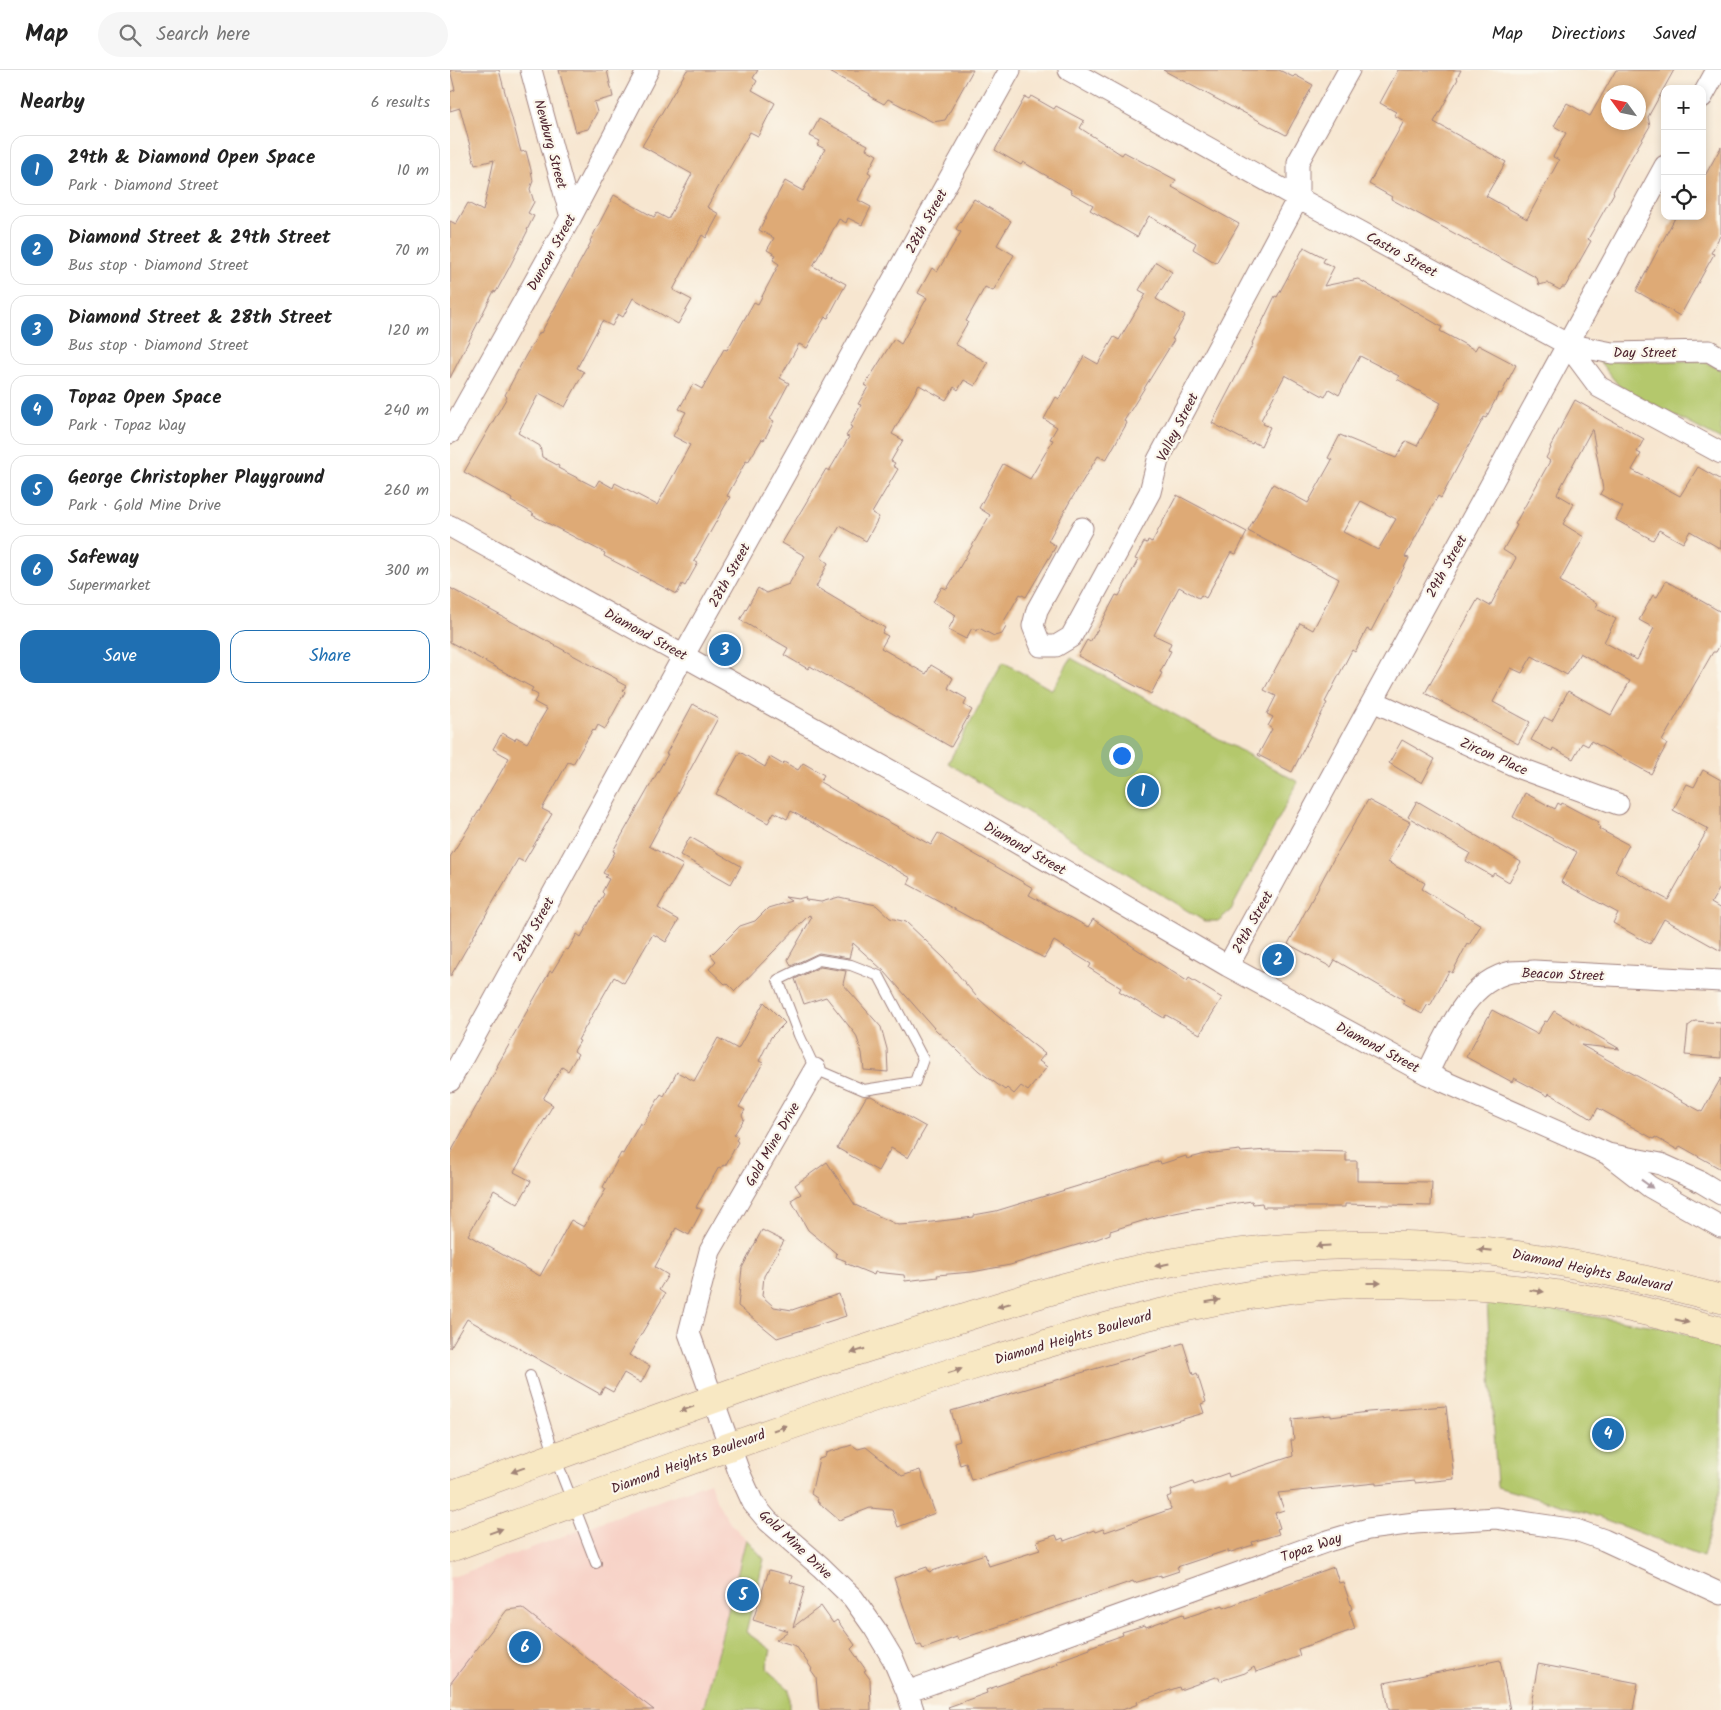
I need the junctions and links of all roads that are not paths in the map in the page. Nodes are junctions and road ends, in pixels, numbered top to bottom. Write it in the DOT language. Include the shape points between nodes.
graph roads {
  1 [pos="531,70"];
  2 [pos="648,70"];
  3 [pos="1010,70"];
  4 [pos="1069,70"];
  5 [pos="1349,70"];
  6 [pos="1717,70"];
  7 [pos="1706,90"];
  8 [pos="1661,173"];
  9 [pos="1298,198"];
  10 [pos="571,217"];
  11 [pos="1567,344"];
  12 [pos="1721,358"];
  13 [pos="450,433"];
  14 [pos="1721,453"];
  15 [pos="450,526"];
  16 [pos="1082,528"];
  17 [pos="684,655"];
  18 [pos="1373,701"];
  19 [pos="1618,804"];
  20 [pos="1228,966"];
  21 [pos="1721,981"];
  22 [pos="815,1069"];
  23 [pos="1427,1074"];
  24 [pos="450,1081"];
  25 [pos="1608,1154"];
  26 [pos="1721,1194"];
  27 [pos="1721,1228"];
  28 [pos="1721,1299"];
  29 [pos="1721,1331"];
  30 [pos="530,1376"];
  31 [pos="713,1400"];
  32 [pos="729,1446"];
  33 [pos="556,1457"];
  34 [pos="450,1495"];
  35 [pos="574,1503"];
  36 [pos="450,1548"];
  37 [pos="596,1563"];
  38 [pos="1721,1594"];
  39 [pos="910,1701"];
  1 -- 10 [label="street, Newburg Street"];
  2 -- 10 [label="street, Duncan Street"];
  3 -- 17 [label="street, 28th Street"];
  4 -- 9 [label="street, Castro Street"];
  5 -- 9 [label="street, Valley Street" via="1298,162"];
  6 -- 7 [label="street"];
  8 -- 11 [label="street, 29th Street"];
  9 -- 11 [label="street, Castro Street"];
  9 -- 16 [label="street, Valley Street" via="1158,460 1150,492 1071,637 1056,646 1041,646 1033,626 1037,610"];
  10 -- 13 [label="street, Duncan Street"];
  11 -- 12 [label="street, Day Street" via="1612,353 1709,351"];
  11 -- 14 [label="street, Castro Street" via="1599,387"];
  11 -- 18 [label="street, 29th Street"];
  15 -- 17 [label="street, Diamond Street"];
  17 -- 20 [label="street, Diamond Street" via="945,801"];
  17 -- 24 [label="street, 28th Street"];
  18 -- 19 [label="street, Zircon Place" via="1522,769"];
  18 -- 20 [label="street, 29th Street"];
  20 -- 23 [label="street, Diamond Street"];
  21 -- 23 [label="street, Beacon Street" via="1511,972 1492,979 1474,992"];
  22 -- 22 [label="lane" via="864,1090 915,1082 923,1059 879,976 851,964 820,960 778,980"];
  22 -- 31 [label="street, Gold Mine Drive" via="710,1251 689,1333"];
  23 -- 25 [label="street, Diamond Street"];
  25 -- 26 [label="street, Diamond Street" via="1661,1164"];
  25 -- 27 [label="street, Diamond Street, one-way" via="1650,1187"];
  28 -- 31 [label="main road, Diamond Heights Boulevard, one-way" via="1590,1267 1500,1252 1352,1244 1252,1251 1196,1258 1075,1285 982,1311"];
  32 -- 29 [label="main road, Diamond Heights Boulevard, one-way" via="995,1359 1152,1314 1305,1287 1352,1283 1451,1284 1541,1292 1631,1308"];
  30 -- 33 [label="lane"];
  31 -- 32 [label="street, Gold Mine Drive"];
  31 -- 33 [label="main road, Diamond Heights Boulevard, one-way"];
  32 -- 35 [label="main road, Diamond Heights Boulevard"];
  32 -- 39 [label="street, Gold Mine Drive" via="753,1503 768,1521 853,1598 893,1659"];
  33 -- 34 [label="main road, Diamond Heights Boulevard, one-way"];
  33 -- 35 [label="lane"];
  36 -- 35 [label="main road, Diamond Heights Boulevard, one-way"];
  35 -- 37 [label="lane"];
  38 -- 39 [label="street, Topaz Way" via="1576,1530 1496,1518 1368,1529 1328,1541"];
}
